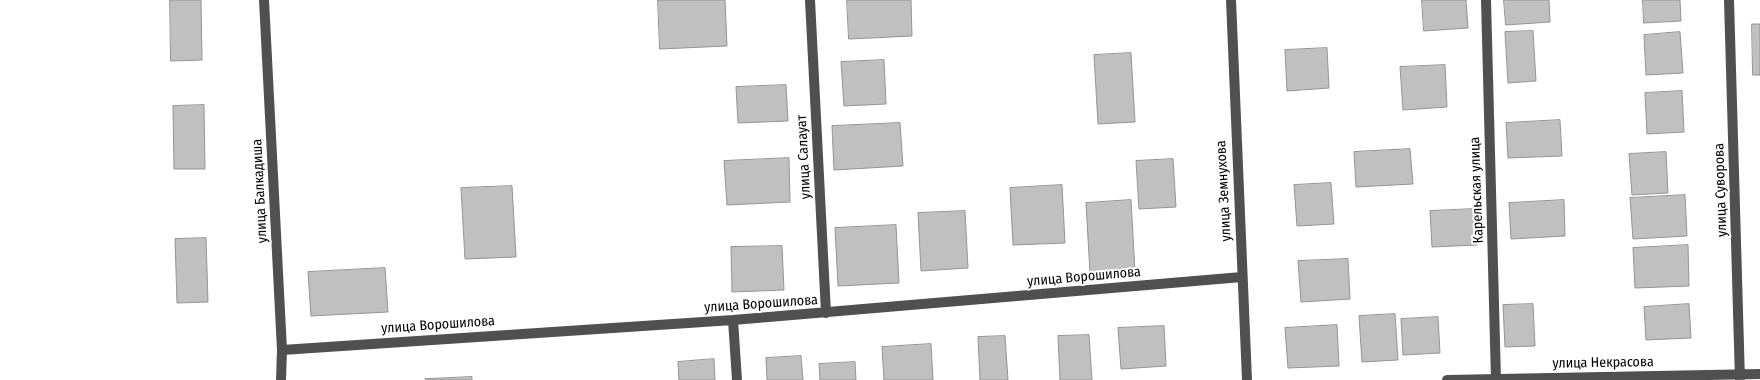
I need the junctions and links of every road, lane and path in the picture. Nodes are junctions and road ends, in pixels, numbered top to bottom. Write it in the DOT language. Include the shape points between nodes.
graph roads {
  1 [pos="264,0"];
  2 [pos="810,0"];
  3 [pos="1231,0"];
  4 [pos="1486,0"];
  5 [pos="1729,0"];
  6 [pos="1242,277"];
  7 [pos="826,313"];
  8 [pos="733,320"];
  9 [pos="282,350"];
  10 [pos="1760,374"];
  11 [pos="1740,377"];
  12 [pos="1496,379"];
  13 [pos="282,380"];
  14 [pos="737,380"];
  15 [pos="1247,380"];
  16 [pos="1446,380"];
  1 -- 9 [label="street, улица Балкадиша"];
  2 -- 7 [label="street, улица Салауат"];
  3 -- 6 [label="street, улица Земнухова"];
  4 -- 12 [label="street, Карельская улица"];
  5 -- 11 [label="street, улица Суворова"];
  6 -- 7 [label="street, улица Ворошилова"];
  6 -- 15 [label="street, улица Земнухова"];
  7 -- 8 [label="street, улица Ворошилова"];
  8 -- 9 [label="street, улица Ворошилова"];
  8 -- 14 [label="street"];
  9 -- 13 [label="street, улица Балкадиша"];
  10 -- 11 [label="street, улица Некрасова"];
  11 -- 12 [label="street, улица Некрасова"];
  12 -- 16 [label="street, улица Некрасова"];
}
